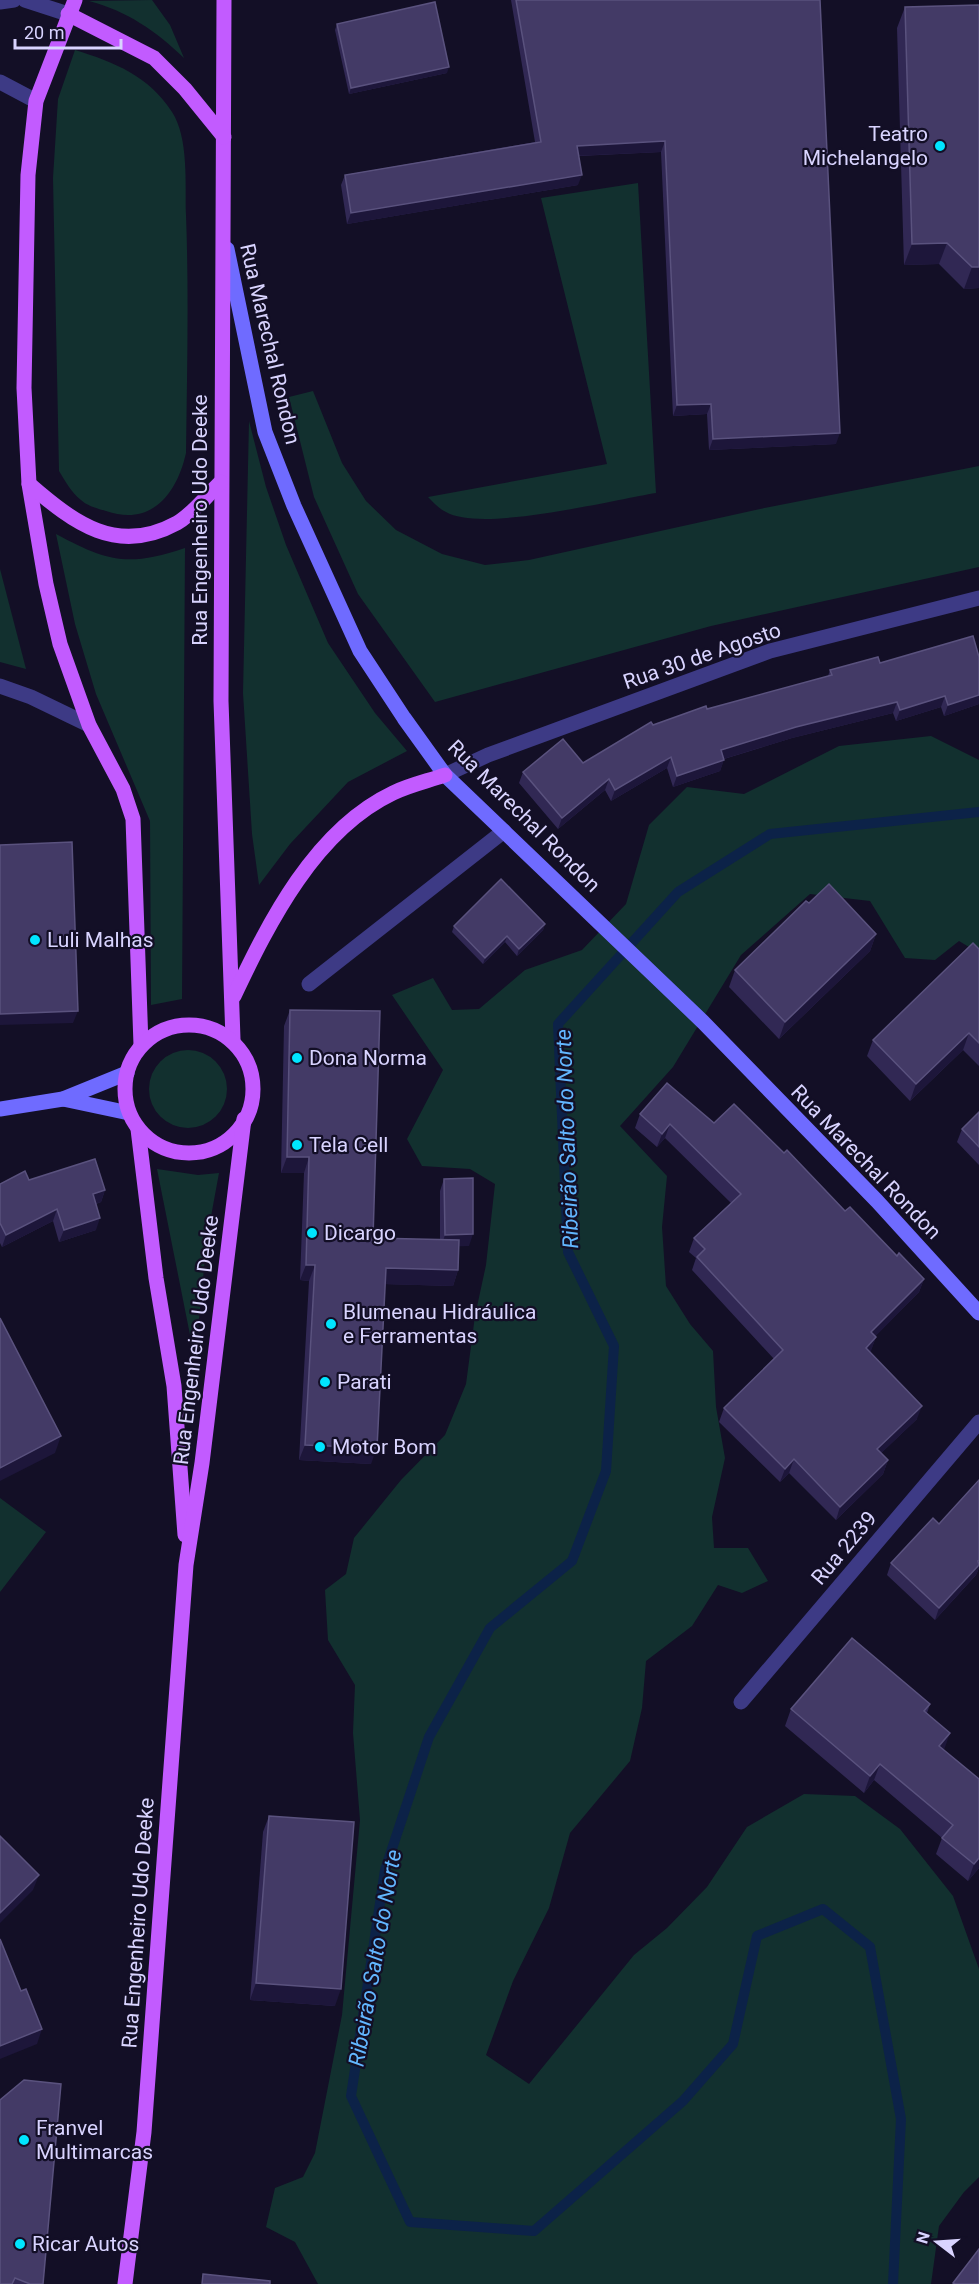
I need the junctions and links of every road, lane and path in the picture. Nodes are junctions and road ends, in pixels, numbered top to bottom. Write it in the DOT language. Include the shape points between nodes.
graph roads {
  1 [pos="14,0"];
  2 [pos="25,0"];
  3 [pos="75,0"];
  4 [pos="224,0"];
  5 [pos="0,2"];
  6 [pos="68,14"];
  7 [pos="0,82"];
  8 [pos="36,101"];
  9 [pos="224,137"];
  10 [pos="224,236"];
  11 [pos="221,482"];
  12 [pos="29,484"];
  13 [pos="979,598"];
  14 [pos="0,686"];
  15 [pos="89,725"];
  16 [pos="445,775"];
  17 [pos="504,831"];
  18 [pos="309,984"];
  19 [pos="233,999"];
  20 [pos="233,1039"];
  21 [pos="141,1045"];
  22 [pos="127,1073"];
  23 [pos="63,1099"];
  24 [pos="0,1109"];
  25 [pos="129,1113"];
  26 [pos="244,1119"];
  27 [pos="138,1129"];
  28 [pos="979,1313"];
  29 [pos="979,1422"];
  30 [pos="186,1565"];
  31 [pos="741,1702"];
  32 [pos="125,2284"];
  1 -- 5 [label="street"];
  2 -- 6 [label="street"];
  3 -- 6 [label="main road"];
  4 -- 9 [label="main road, Rua Engenheiro Udo Deeke"];
  6 -- 8 [label="main road"];
  6 -- 9 [label="main road" via="154,58"];
  7 -- 8 [label="street"];
  8 -- 12 [label="main road" via="24,277"];
  9 -- 10 [label="main road, Rua Engenheiro Udo Deeke"];
  10 -- 11 [label="main road, Rua Engenheiro Udo Deeke"];
  10 -- 16 [label="main road, Rua Marechal Rondon" via="265,432 294,507 360,651"];
  11 -- 12 [label="main road" via="179,522 134,539 97,531 62,513"];
  11 -- 19 [label="main road, Rua Engenheiro Udo Deeke" via="221,701"];
  12 -- 15 [label="main road" via="52,614"];
  13 -- 16 [label="street, Rua 30 de Agosto" via="770,651 488,755"];
  14 -- 15 [label="street"];
  15 -- 21 [label="main road" via="123,789 133,819"];
  16 -- 17 [label="main road, Rua Marechal Rondon"];
  16 -- 19 [label="main road" via="392,794 342,828 301,875 265,930"];
  17 -- 18 [label="street"];
  17 -- 28 [label="main road, Rua Marechal Rondon" via="703,1022 877,1201"];
  19 -- 20 [label="main road, Rua Engenheiro Udo Deeke"];
  20 -- 21 [label="main road" via="201,1025 183,1024 164,1027"];
  20 -- 26 [label="main road" via="243,1052 252,1081"];
  21 -- 22 [label="main road"];
  22 -- 23 [label="main road"];
  22 -- 25 [label="main road"];
  23 -- 24 [label="main road"];
  23 -- 25 [label="main road"];
  25 -- 27 [label="main road"];
  26 -- 27 [label="main road" via="232,1137 206,1154 171,1153"];
  26 -- 30 [label="main road, Rua Engenheiro Udo Deeke"];
  27 -- 30 [label="main road, Rua Engenheiro Udo Deeke" via="174,1386"];
  29 -- 31 [label="street, Rua 2239"];
  30 -- 32 [label="main road, Rua Engenheiro Udo Deeke" via="144,2132"];
}
